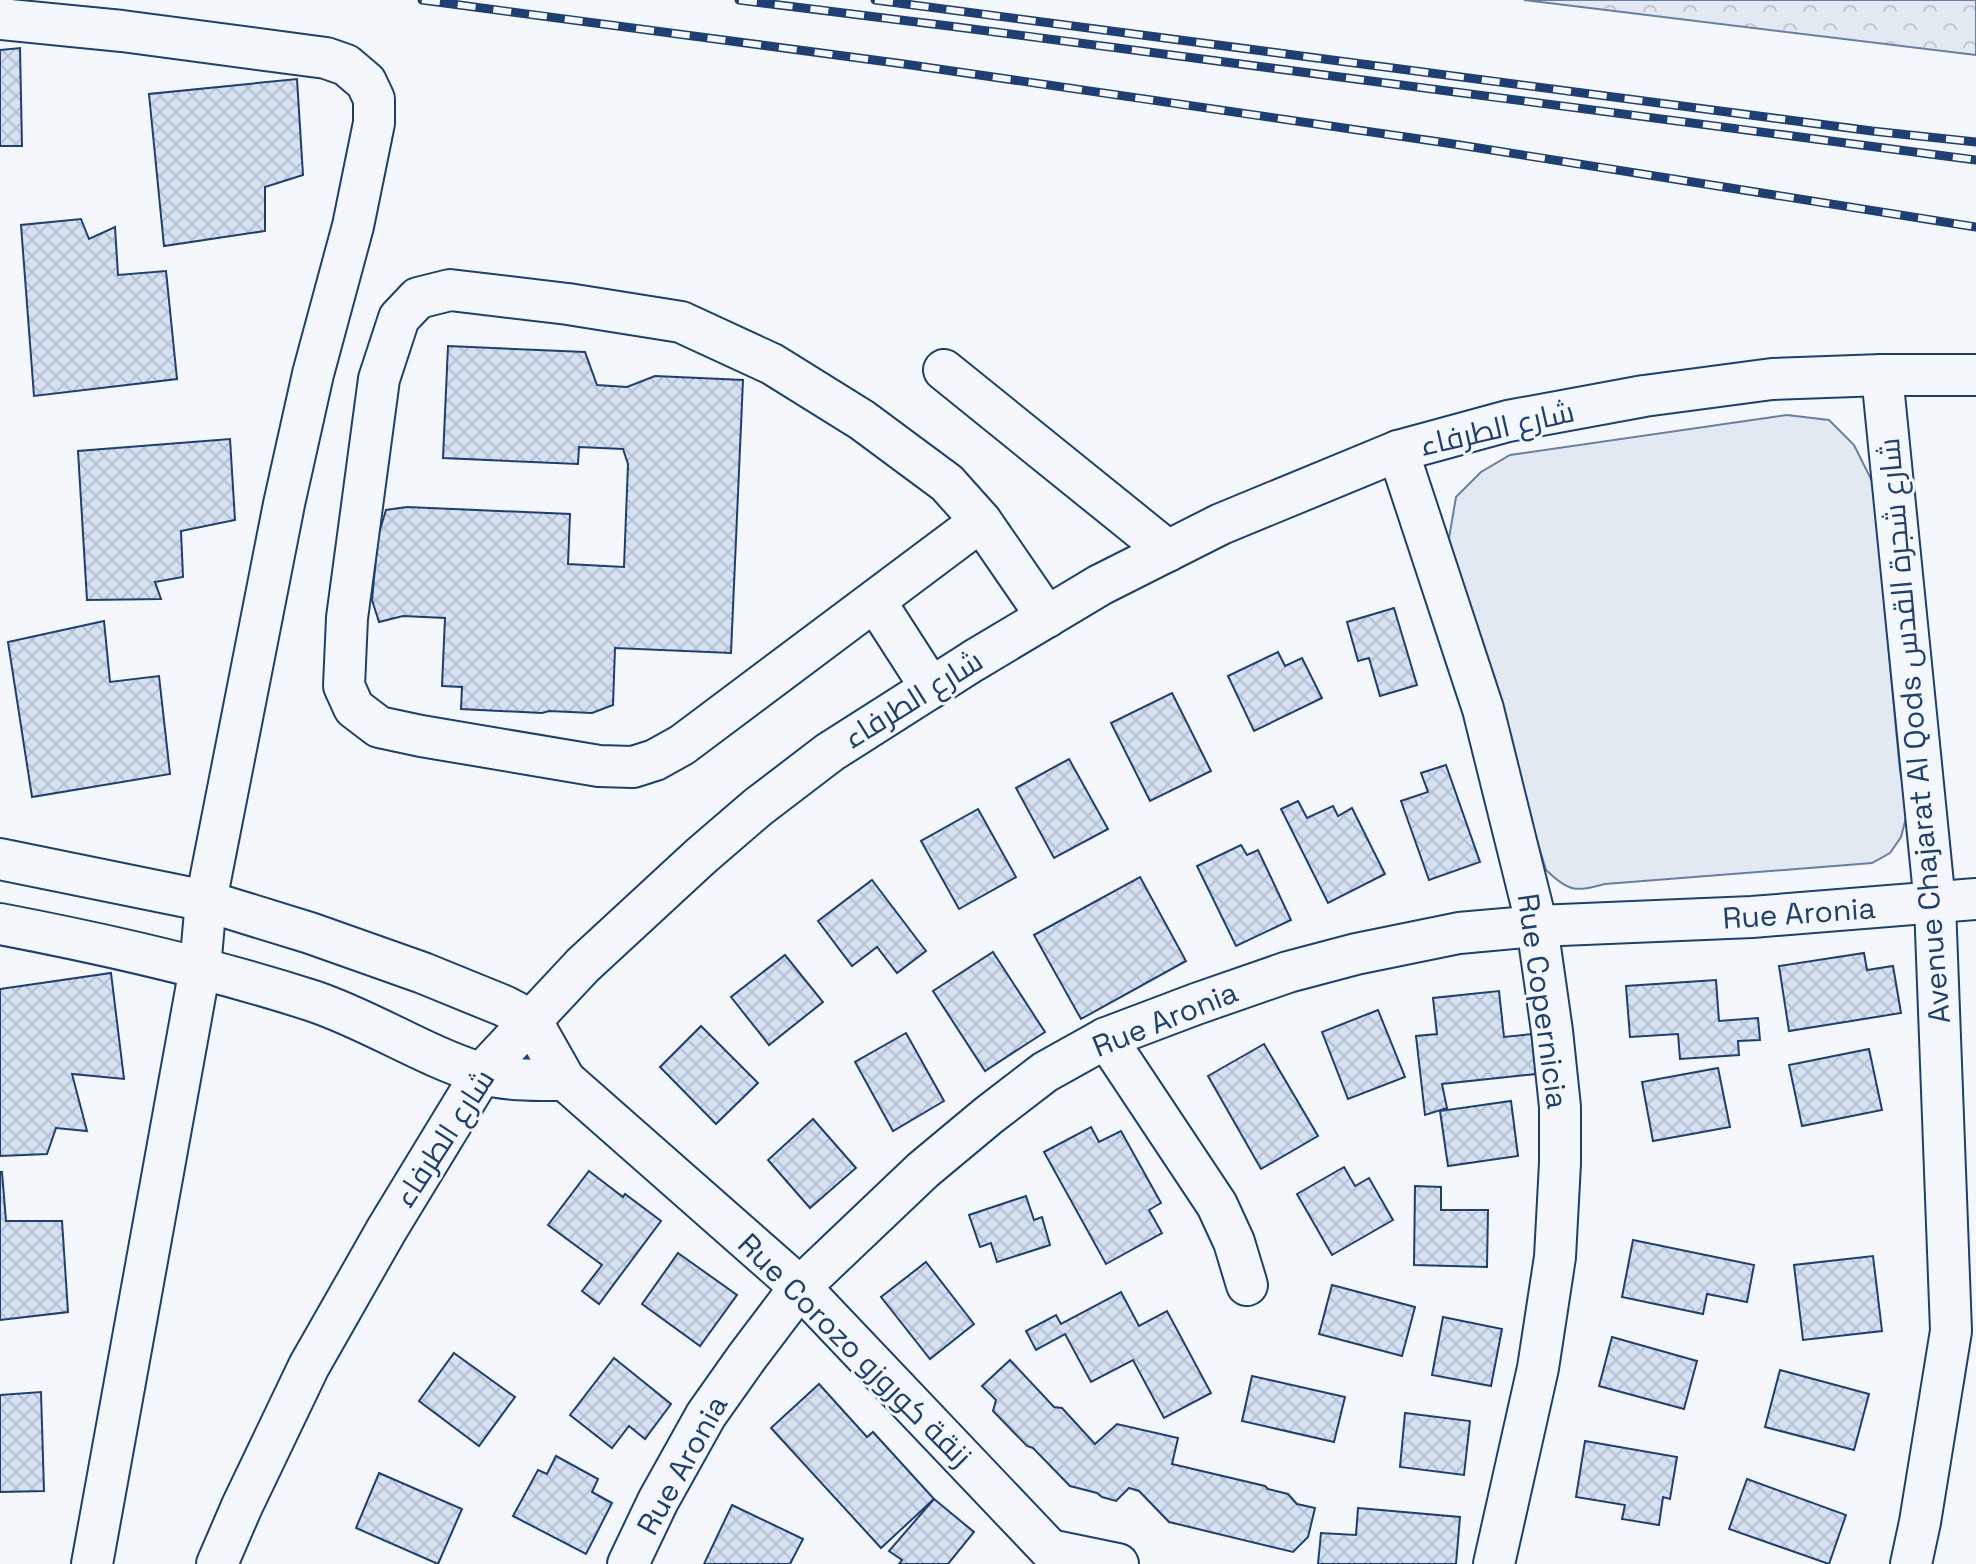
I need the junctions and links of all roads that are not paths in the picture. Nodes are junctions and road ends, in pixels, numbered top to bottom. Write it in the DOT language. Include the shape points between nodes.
graph roads {
  1 [pos="0,19"];
  2 [pos="944,370"];
  3 [pos="1882,375"];
  4 [pos="1976,375"];
  5 [pos="1398,451"];
  6 [pos="981,521"];
  7 [pos="1168,551"];
  8 [pos="875,601"];
  9 [pos="1047,617"];
  10 [pos="931,688"];
  11 [pos="0,859"];
  12 [pos="1976,899"];
  13 [pos="206,901"];
  14 [pos="1935,904"];
  15 [pos="0,924"];
  16 [pos="1537,926"];
  17 [pos="200,968"];
  18 [pos="531,1020"];
  19 [pos="1106,1038"];
  20 [pos="482,1073"];
  21 [pos="565,1080"];
  22 [pos="1247,1285"];
  23 [pos="800,1287"];
  24 [pos="1964,1334"];
  25 [pos="1043,1557"];
  26 [pos="92,1564"];
  27 [pos="217,1564"];
  28 [pos="628,1564"];
  29 [pos="1118,1564"];
  30 [pos="1494,1564"];
  31 [pos="1911,1564"];
  1 -- 13 [label="street" via="326,58 362,77 374,99 363,181 310,388"];
  2 -- 7 [label="street"];
  3 -- 4 [label="street, شارع الطرفاء"];
  3 -- 5 [label="street, شارع الطرفاء" via="1772,379 1644,396 1508,421"];
  3 -- 14 [label="street, Avenue Chajarat Al Qods شارع شجرة القدس"];
  5 -- 7 [label="street, شارع الطرفاء"];
  5 -- 16 [label="street, Rue Copernicia" via="1483,709"];
  6 -- 8 [label="street"];
  6 -- 8 [label="street" via="947,483 862,420 772,364 681,322 450,290 418,298 399,318 379,379 347,618 344,686 354,708 379,727 599,766 633,767 682,745"];
  6 -- 9 [label="street"];
  7 -- 9 [label="street, شارع الطرفاء"];
  8 -- 10 [label="street"];
  9 -- 10 [label="street, شارع الطرفاء"];
  10 -- 18 [label="street, شارع الطرفاء" via="830,752 758,807 583,965"];
  11 -- 13 [label="street"];
  12 -- 14 [label="street, Rue Aronia"];
  13 -- 17 [label="street"];
  13 -- 18 [label="street" via="423,973"];
  14 -- 16 [label="street, Rue Aronia"];
  14 -- 24 [label="street, Avenue Chajarat Al Qods شارع شجرة القدس"];
  15 -- 17 [label="street"];
  16 -- 19 [label="street, Rue Aronia" via="1459,933 1356,954"];
  16 -- 30 [label="street, Rue Copernicia" via="1560,1107 1555,1257 1538,1368"];
  17 -- 20 [label="street" via="339,1010"];
  17 -- 26 [label="street"];
  18 -- 20 [label="street, شارع الطرفاء"];
  18 -- 21 [label="street, Rue Corozo زنقة كوروزو"];
  19 -- 22 [label="street" via="1217,1205"];
  19 -- 23 [label="street, Rue Aronia" via="1045,1072 989,1115"];
  20 -- 21 [label="street"];
  20 -- 27 [label="street, شارع الطرفاء" via="309,1366"];
  21 -- 23 [label="street, Rue Corozo زنقة كوروزو"];
  23 -- 25 [label="street, Rue Corozo زنقة كوروزو"];
  23 -- 28 [label="street, Rue Aronia" via="706,1415"];
  24 -- 31 [label="street, Avenue Chajarat Al Qods شارع شجرة القدس"];
  25 -- 29 [label="street, Rue Corozo زنقة كوروزو"];
}
